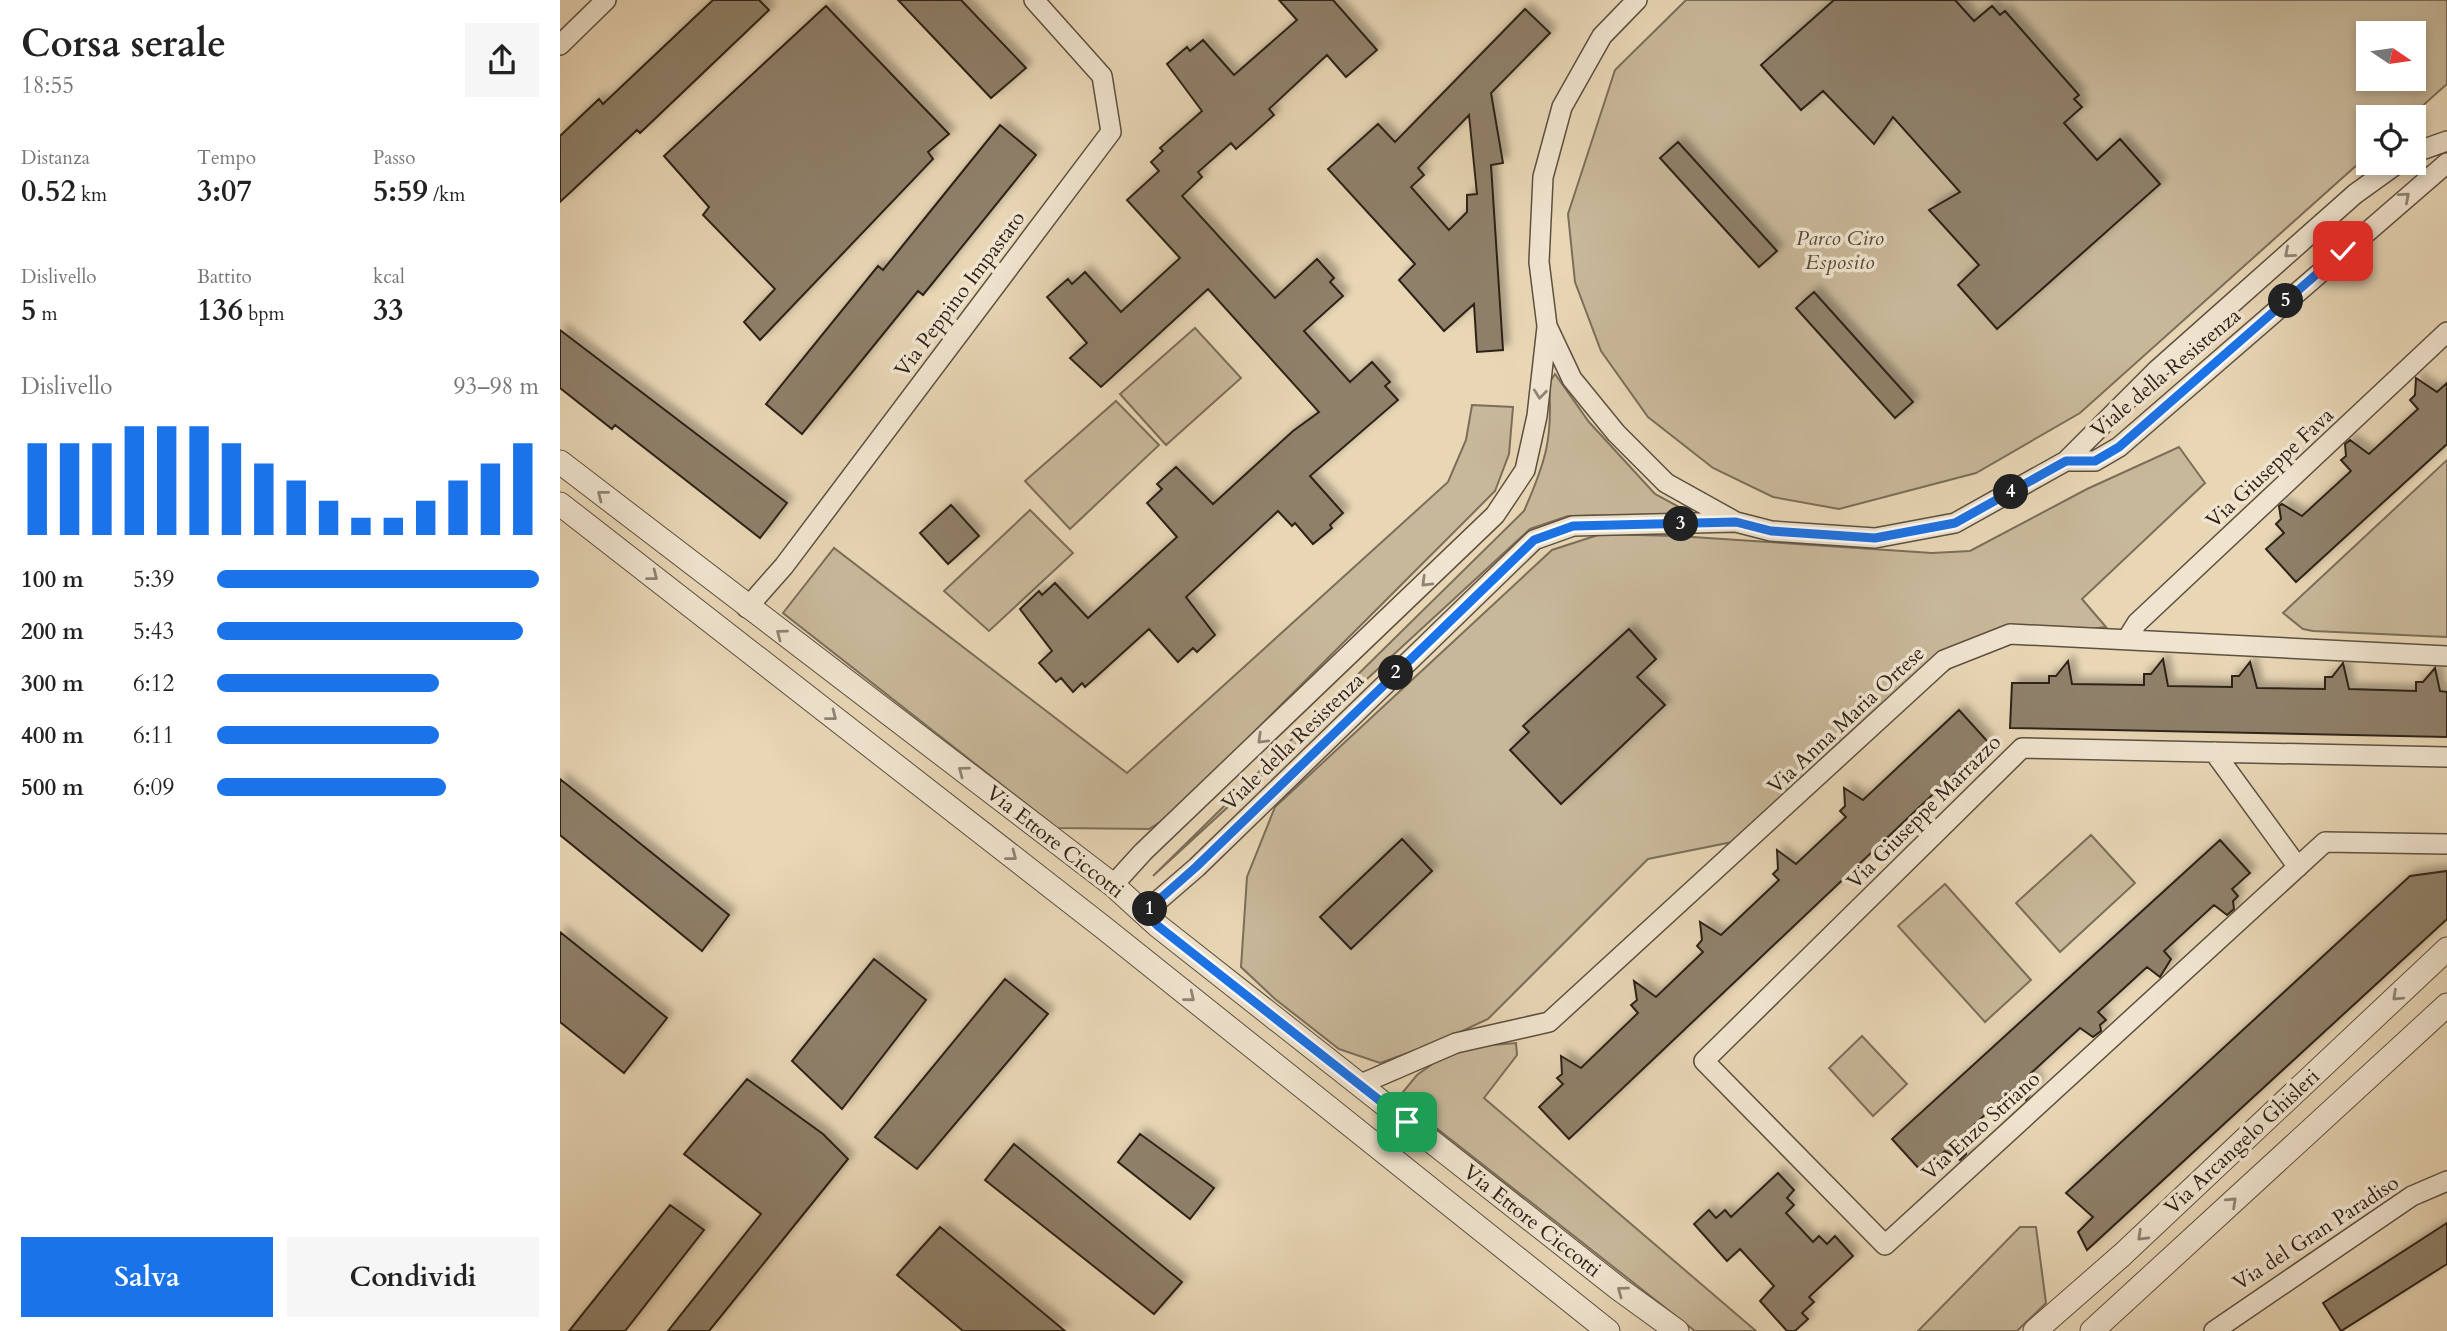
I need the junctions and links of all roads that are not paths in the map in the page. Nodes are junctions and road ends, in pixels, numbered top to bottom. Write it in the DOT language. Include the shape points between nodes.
graph roads {
  1 [pos="606,0"];
  2 [pos="1034,0"];
  3 [pos="1637,0"];
  4 [pos="560,45"];
  5 [pos="2447,141"];
  6 [pos="2426,148"];
  7 [pos="2447,163"];
  8 [pos="2381,175"];
  9 [pos="1547,326"];
  10 [pos="2447,332"];
  11 [pos="2066,461"];
  12 [pos="560,463"];
  13 [pos="560,505"];
  14 [pos="1736,522"];
  15 [pos="747,608"];
  16 [pos="2127,639"];
  17 [pos="2447,656"];
  18 [pos="2214,752"];
  19 [pos="2447,757"];
  20 [pos="2447,844"];
  21 [pos="2298,867"];
  22 [pos="1113,885"];
  23 [pos="1145,912"];
  24 [pos="1104,928"];
  25 [pos="2447,949"];
  26 [pos="2447,1005"];
  27 [pos="1704,1060"];
  28 [pos="1361,1084"];
  29 [pos="2447,1181"];
  30 [pos="1608,1331"];
  31 [pos="1678,1331"];
  32 [pos="2035,1331"];
  33 [pos="2092,1331"];
  34 [pos="2214,1331"];
  1 -- 4 [label="street"];
  2 -- 15 [label="street, Via Peppino Impastato" via="1102,76 1111,132 784,566"];
  3 -- 9 [label="street, Viale della Resistenza" via="1602,36 1562,107 1543,177 1538,262"];
  5 -- 6 [label="street"];
  11 -- 7 [label="street, Viale della Resistenza, one-way" via="2095,461 2119,447"];
  8 -- 11 [label="street, Viale della Resistenza, one-way" via="2157,370"];
  9 -- 14 [label="street, Viale della Resistenza" via="1572,379 1616,433 1666,483"];
  9 -- 22 [label="street, Viale della Resistenza, one-way" via="1537,416 1525,470 1496,515"];
  10 -- 16 [label="street, Via Giuseppe Fava" via="2137,623"];
  11 -- 14 [label="street, Viale della Resistenza" via="1955,523 1875,538 1771,531"];
  15 -- 12 [label="street, Via Ettore Ciccotti, one-way"];
  13 -- 24 [label="street, Via Ettore Ciccotti, one-way"];
  14 -- 23 [label="street, Viale della Resistenza" via="1573,526 1534,540"];
  22 -- 15 [label="street, Via Ettore Ciccotti, one-way"];
  16 -- 17 [label="street, Via Anna Maria Ortese"];
  16 -- 28 [label="street, Via Anna Maria Ortese" via="2010,634 1944,660 1549,1022 1456,1043"];
  18 -- 19 [label="street, Via Giuseppe Marrazzo"];
  18 -- 21 [label="street"];
  18 -- 27 [label="street, Via Giuseppe Marrazzo" via="2022,748"];
  20 -- 21 [label="street, Via Enzo Striano" via="2325,842"];
  21 -- 27 [label="street, Via Enzo Striano" via="1885,1245"];
  22 -- 23 [label="street, Via Ettore Ciccotti"];
  22 -- 24 [label="street"];
  23 -- 24 [label="street"];
  23 -- 28 [label="street, Via Ettore Ciccotti" via="1178,943"];
  24 -- 30 [label="street, Via Ettore Ciccotti, one-way"];
  25 -- 32 [label="street, Via Arcangelo Ghisleri, one-way"];
  33 -- 26 [label="street, Via Arcangelo Ghisleri, one-way"];
  31 -- 28 [label="street, Via Ettore Ciccotti, one-way"];
  29 -- 34 [label="street, Via del Gran Paradiso" via="2412,1196"];
}
